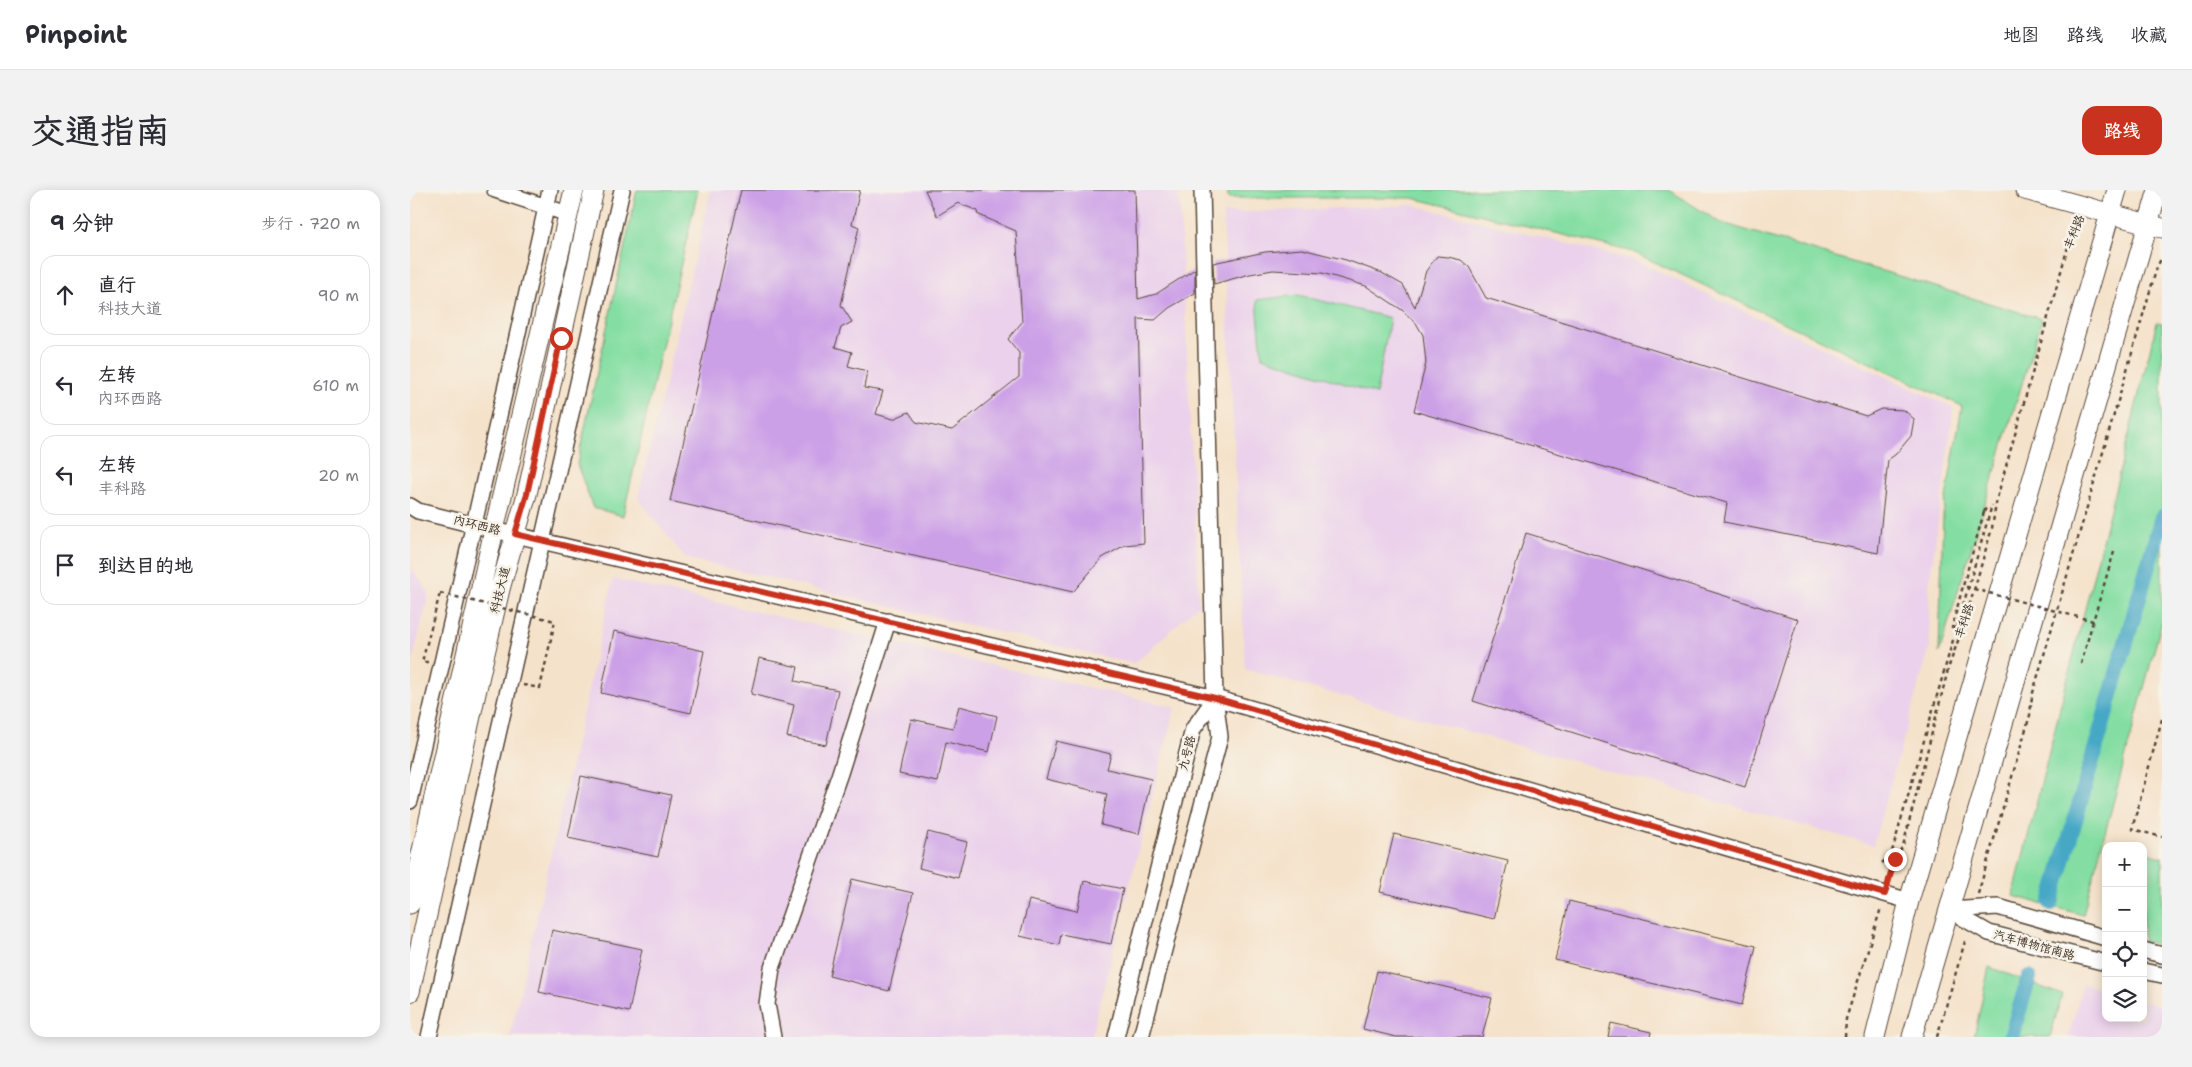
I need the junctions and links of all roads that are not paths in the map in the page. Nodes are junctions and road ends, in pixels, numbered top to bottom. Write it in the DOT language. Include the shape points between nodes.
graph roads {
  1 [pos="494,190"];
  2 [pos="550,190"];
  3 [pos="574,190"];
  4 [pos="594,190"];
  5 [pos="622,190"];
  6 [pos="1202,190"];
  7 [pos="2025,190"];
  8 [pos="2117,190"];
  9 [pos="2158,190"];
  10 [pos="547,207"];
  11 [pos="2111,212"];
  12 [pos="568,214"];
  13 [pos="2155,226"];
  14 [pos="410,506"];
  15 [pos="474,525"];
  16 [pos="494,530"];
  17 [pos="515,534"];
  18 [pos="542,540"];
  19 [pos="888,621"];
  20 [pos="1215,698"];
  21 [pos="410,801"];
  22 [pos="1909,901"];
  23 [pos="410,904"];
  24 [pos="1949,910"];
  25 [pos="1972,915"];
  26 [pos="2102,937"];
  27 [pos="2147,951"];
  28 [pos="2162,955"];
  29 [pos="2102,962"];
  30 [pos="2147,972"];
  31 [pos="2162,975"];
  32 [pos="410,992"];
  33 [pos="429,1037"];
  34 [pos="773,1037"];
  35 [pos="1116,1037"];
  36 [pos="1141,1037"];
  37 [pos="1875,1037"];
  38 [pos="1912,1037"];
  1 -- 10 [label="street"];
  2 -- 10 [label="street"];
  3 -- 12 [label="main road, 科技大道"];
  4 -- 17 [label="main road, 科技大道"];
  5 -- 18 [label="street"];
  6 -- 20 [label="street"];
  7 -- 11 [label="main road"];
  8 -- 11 [label="main road, 丰科路"];
  9 -- 13 [label="main road"];
  10 -- 12 [label="street"];
  10 -- 15 [label="street"];
  11 -- 13 [label="main road"];
  11 -- 22 [label="main road, 丰科路"];
  12 -- 16 [label="main road, 科技大道"];
  13 -- 24 [label="main road"];
  14 -- 15 [label="street, 内环西路" via="418,511"];
  15 -- 16 [label="street, 内环西路"];
  15 -- 21 [label="street"];
  16 -- 17 [label="street, 内环西路"];
  16 -- 23 [label="main road, 科技大道"];
  17 -- 18 [label="street, 内环西路"];
  17 -- 32 [label="main road, 科技大道" via="482,666"];
  18 -- 19 [label="street, 内环西路"];
  18 -- 33 [label="street"];
  19 -- 20 [label="street, 内环西路"];
  19 -- 34 [label="street" via="840,773 772,968 767,1004"];
  20 -- 22 [label="street, 内环西路"];
  20 -- 35 [label="street, 九号路" via="1193,729"];
  20 -- 36 [label="street" via="1220,737"];
  22 -- 37 [label="main road, 丰科路"];
  24 -- 25 [label="street, 汽车博物馆南路"];
  24 -- 38 [label="main road"];
  25 -- 26 [label="street" via="1998,907"];
  25 -- 29 [label="street, 汽车博物馆南路" via="1989,934"];
  27 -- 28 [label="street"];
  30 -- 31 [label="street"];
}
